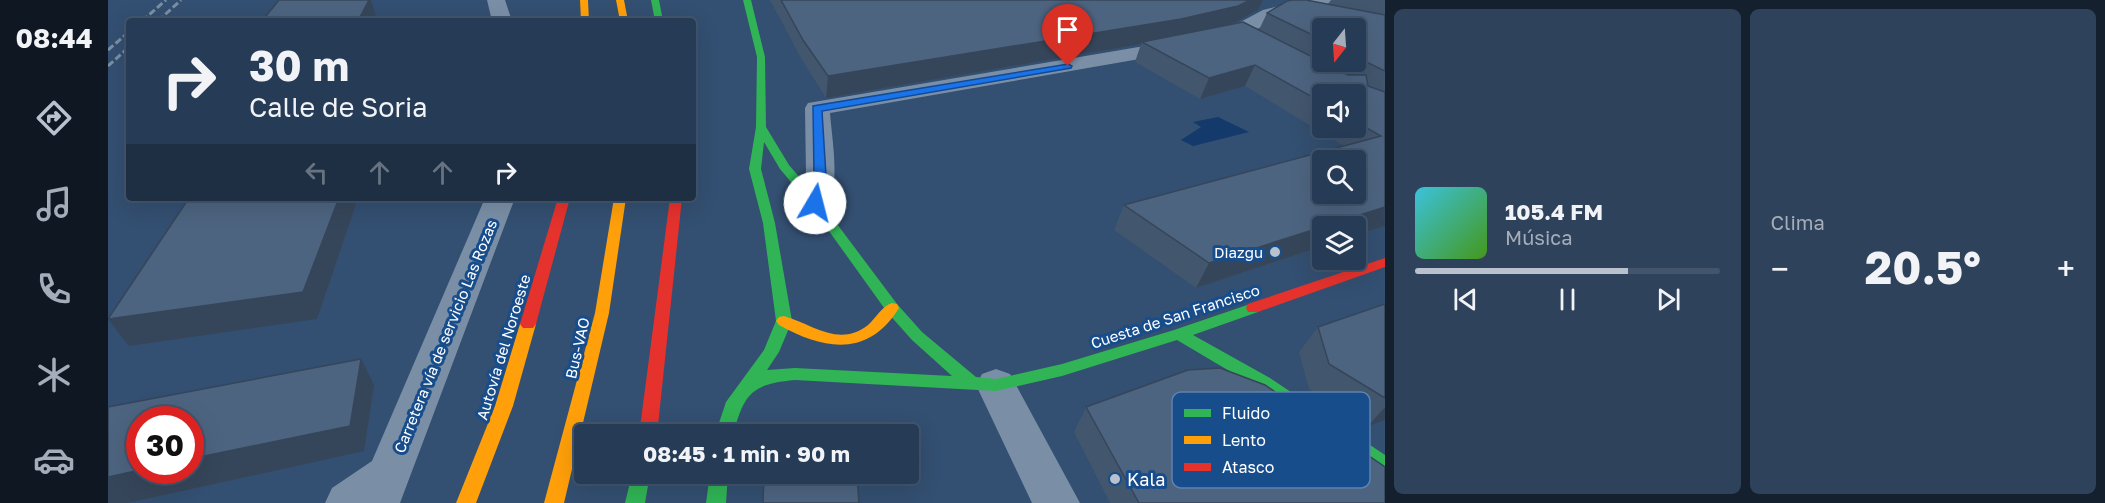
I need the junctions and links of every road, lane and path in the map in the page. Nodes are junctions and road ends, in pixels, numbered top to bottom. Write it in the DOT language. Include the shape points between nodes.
graph roads {
  1 [pos="496,0"];
  2 [pos="584,0"];
  3 [pos="620,0"];
  4 [pos="655,0"];
  5 [pos="747,0"];
  6 [pos="1326,0"];
  7 [pos="1259,3"];
  8 [pos="1292,9"];
  9 [pos="501,18"];
  10 [pos="585,18"];
  11 [pos="623,18"];
  12 [pos="658,18"];
  13 [pos="1333,18"];
  14 [pos="1238,32"];
  15 [pos="1259,43"];
  16 [pos="761,127"];
  17 [pos="499,201"];
  18 [pos="563,201"];
  19 [pos="620,201"];
  20 [pos="676,201"];
  21 [pos="815,203"];
  22 [pos="1385,262"];
  23 [pos="892,308"];
  24 [pos="784,321"];
  25 [pos="1179,334"];
  26 [pos="984,384"];
  27 [pos="750,385"];
  28 [pos="1277,392"];
  29 [pos="650,424"];
  30 [pos="727,424"];
  31 [pos="1370,455"];
  32 [pos="1385,465"];
  33 [pos="639,484"];
  34 [pos="718,484"];
  35 [pos="383,489"];
  36 [pos="350,503"];
  37 [pos="466,503"];
  38 [pos="554,503"];
  39 [pos="635,503"];
  40 [pos="716,503"];
  41 [pos="1056,503"];
  1 -- 9 [label="street"];
  2 -- 10 [label="main road"];
  3 -- 11 [label="main road"];
  4 -- 12 [label="main road"];
  5 -- 16 [label="main road" via="761,57"];
  6 -- 8 [label="street"];
  7 -- 8 [label="street"];
  8 -- 13 [label="street"];
  8 -- 14 [label="street" via="1270,14"];
  14 -- 15 [label="street"];
  14 -- 21 [label="street" via="1152,51 817,108 820,176"];
  16 -- 21 [label="main road" via="784,167"];
  16 -- 24 [label="main road" via="755,169 769,223"];
  17 -- 35 [label="street, Carretera vía de servicio Las Rozas"];
  18 -- 37 [label="main road, Autovía del Noroeste" via="504,406"];
  19 -- 38 [label="main road, Bus-VAO" via="602,313"];
  20 -- 29 [label="main road"];
  21 -- 23 [label="main road"];
  22 -- 25 [label="main road, Cuesta de San Francisco"];
  23 -- 24 [label="main road" via="888,318 870,334 845,341 814,337"];
  23 -- 26 [label="main road" via="917,336"];
  24 -- 27 [label="main road" via="771,352"];
  25 -- 26 [label="main road, Cuesta de San Francisco" via="1062,370"];
  25 -- 28 [label="main road"];
  26 -- 27 [label="main road, Cuesta de San Francisco" via="773,374"];
  26 -- 41 [label="street"];
  27 -- 30 [label="main road" via="732,407"];
  31 -- 32 [label="main road"];
  33 -- 39 [label="main road"];
  34 -- 40 [label="main road"];
  35 -- 36 [label="street, Carretera vía de servicio Las Rozas"];
}
